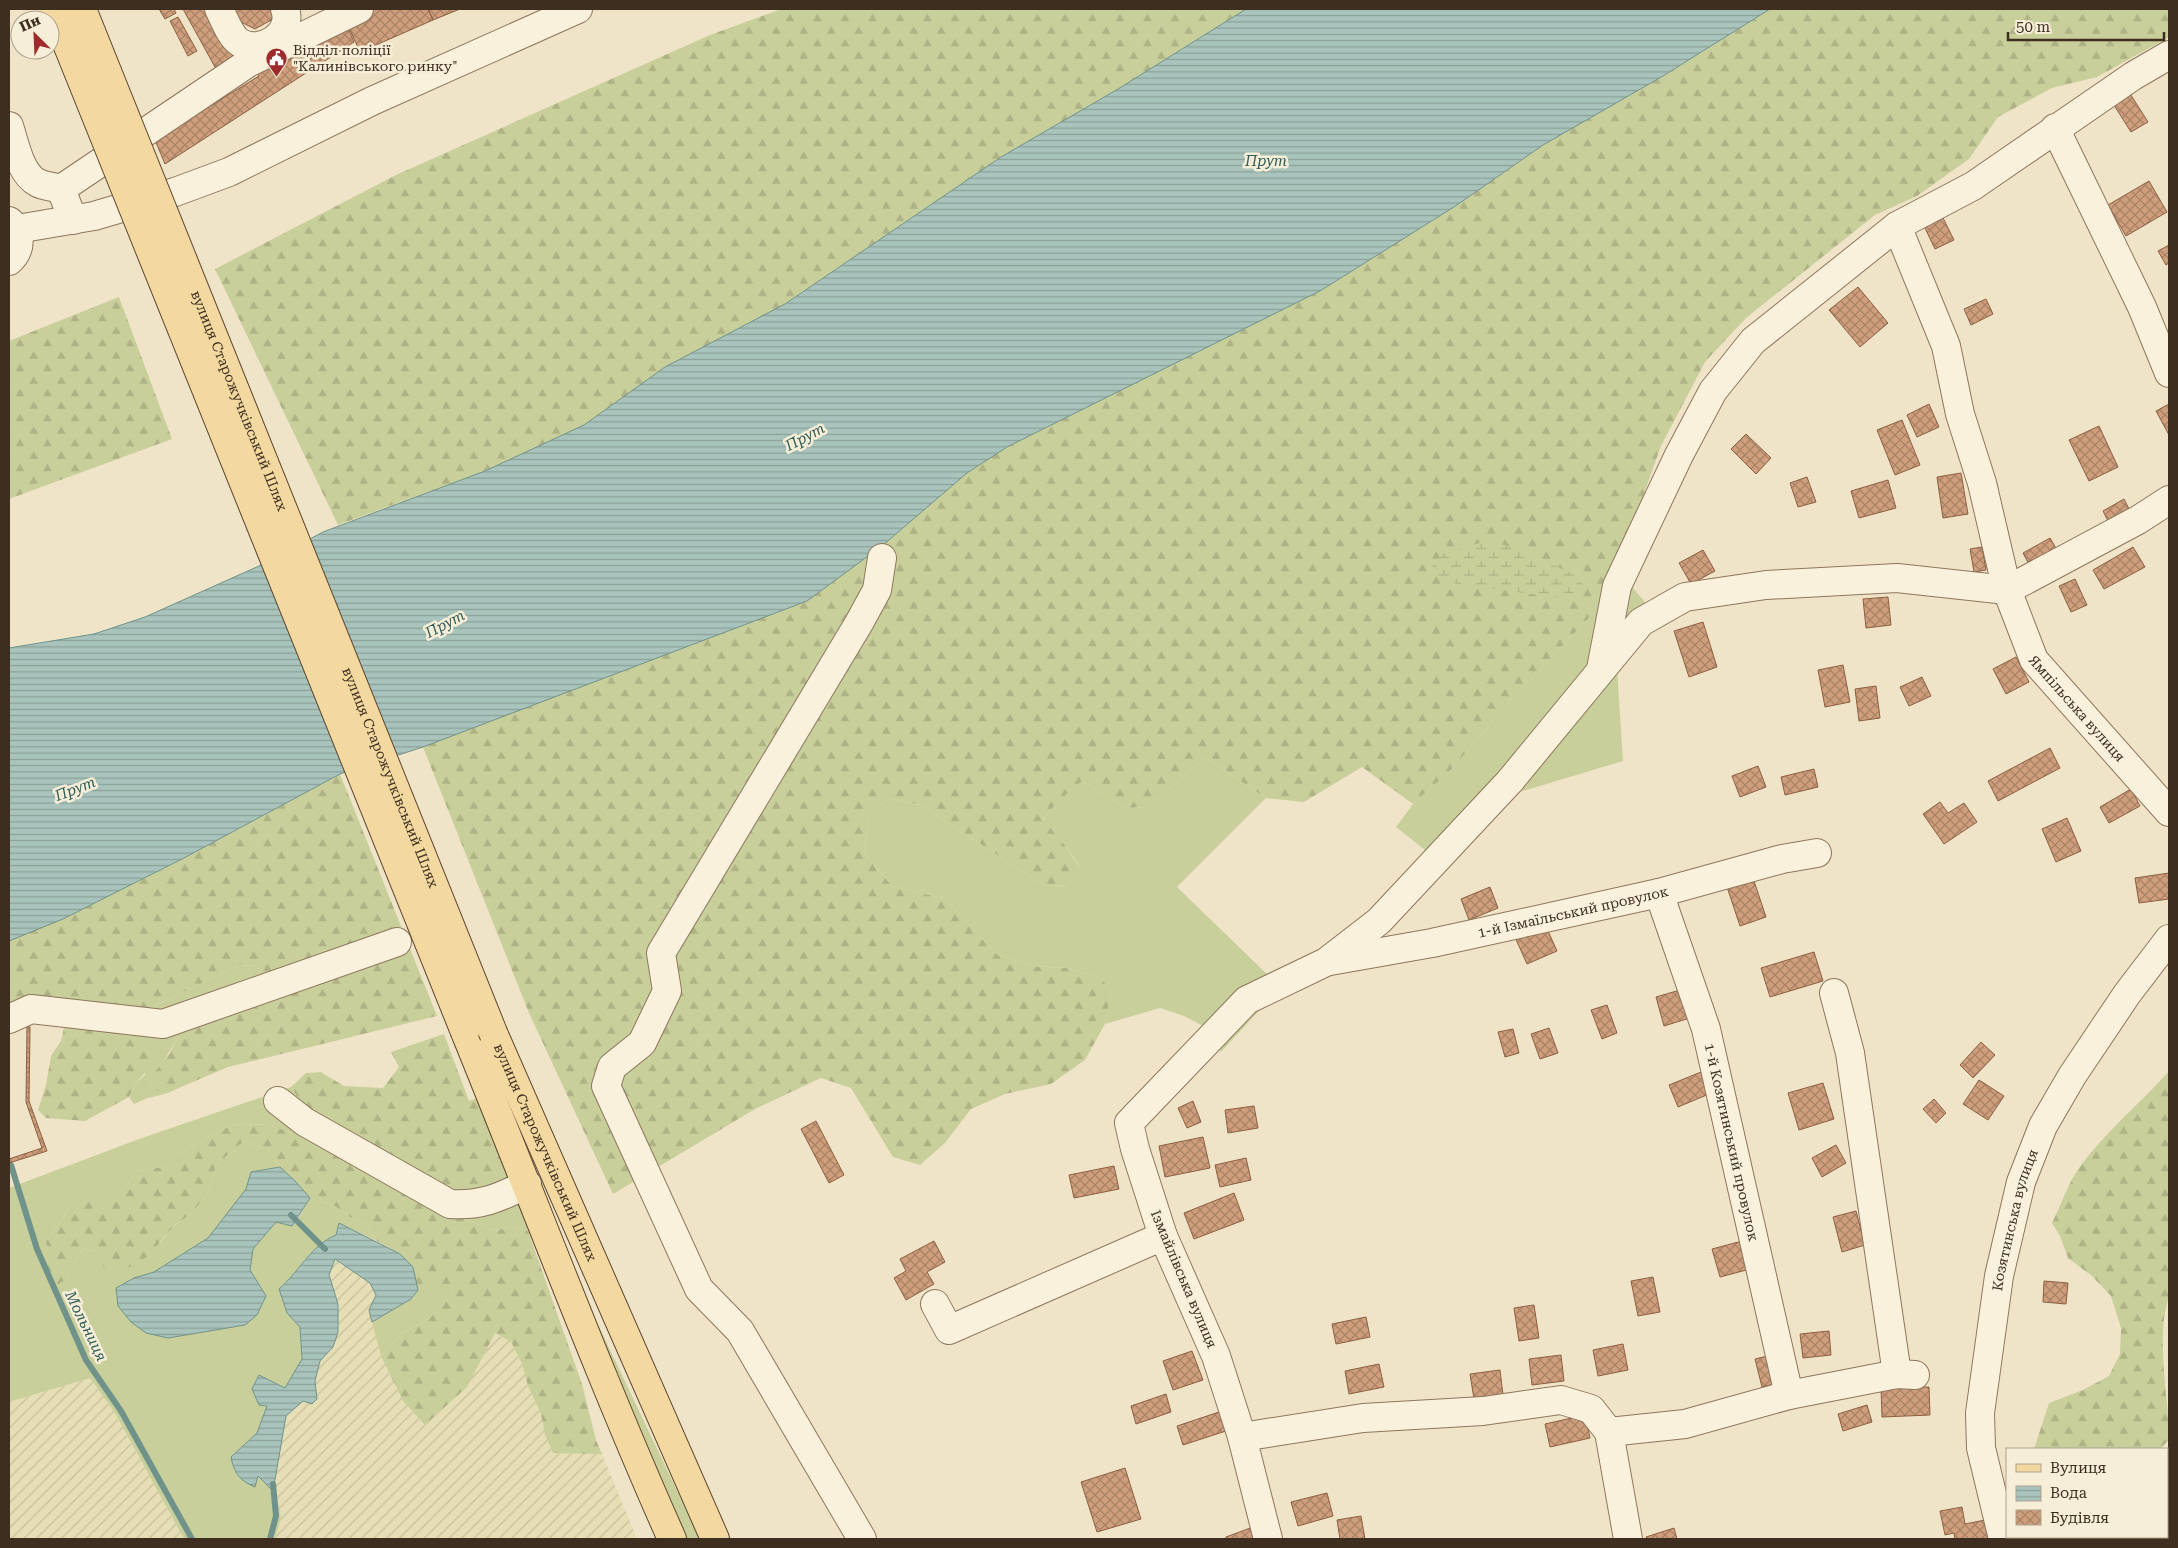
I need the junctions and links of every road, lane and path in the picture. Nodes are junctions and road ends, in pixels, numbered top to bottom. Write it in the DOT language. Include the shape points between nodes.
graph roads {
  1 [pos="53,9"];
  2 [pos="82,9"];
  3 [pos="219,9"];
  4 [pos="359,9"];
  5 [pos="578,9"];
  6 [pos="530,18"];
  7 [pos="309,32"];
  8 [pos="2169,55"];
  9 [pos="9,126"];
  10 [pos="2055,128"];
  11 [pos="61,189"];
  12 [pos="73,220"];
  13 [pos="13,225"];
  14 [pos="1897,226"];
  15 [pos="9,260"];
  16 [pos="2169,373"];
  17 [pos="2169,500"];
  18 [pos="882,558"];
  19 [pos="2008,590"];
  20 [pos="1600,671"];
  21 [pos="2169,812"];
  22 [pos="1817,853"];
  23 [pos="1659,893"];
  24 [pos="2169,939"];
  25 [pos="397,942"];
  26 [pos="1326,962"];
  27 [pos="1834,993"];
  28 [pos="9,1019"];
  29 [pos="278,1102"];
  30 [pos="527,1184"];
  31 [pos="1163,1236"];
  32 [pos="935,1304"];
  33 [pos="1789,1395"];
  34 [pos="1609,1432"];
  35 [pos="1242,1437"];
  36 [pos="672,1539"];
  37 [pos="715,1539"];
  38 [pos="862,1539"];
  39 [pos="1268,1539"];
  40 [pos="1628,1539"];
  41 [pos="2004,1539"];
  1 -- 30 [label="main road, вулиця Старожучківський Шлях, bridge"];
  2 -- 37 [label="main road, вулиця Старожучківський Шлях, bridge" via="494,1035"];
  3 -- 7 [label="street" via="237,41 248,47 269,42 284,31 288,23 285,9 298,29"];
  4 -- 7 [label="street"];
  5 -- 6 [label="street"];
  6 -- 12 [label="street" via="229,172 175,192"];
  7 -- 11 [label="street" via="248,63"];
  8 -- 10 [label="street"];
  9 -- 11 [label="street" via="29,176 38,183"];
  10 -- 14 [label="street" via="1973,186"];
  10 -- 16 [label="street" via="2142,307"];
  11 -- 12 [label="street"];
  12 -- 13 [label="street"];
  13 -- 15 [label="street" via="19,245"];
  14 -- 19 [label="street, Ямпільська вулиця" via="1946,346 1960,414 1982,483"];
  14 -- 20 [label="street" via="1753,341 1713,391 1617,586"];
  17 -- 19 [label="street"];
  18 -- 38 [label="street" via="877,590 868,607 662,953 668,991 642,1043 612,1067 606,1086 700,1289 740,1331"];
  19 -- 20 [label="street" via="1897,578 1766,584 1685,597 1641,622"];
  19 -- 21 [label="street, Ямпільська вулиця" via="2034,660"];
  20 -- 26 [label="street" via="1510,781 1392,907"];
  22 -- 23 [label="street, 1-й Ізмаїльський провулок"];
  23 -- 26 [label="street, 1-й Ізмаїльський провулок" via="1432,944"];
  23 -- 33 [label="street, 1-й Козятинський провулок" via="1706,1029"];
  24 -- 41 [label="street, Козятинська вулиця" via="2072,1076 2043,1126 2021,1182 1999,1276 1980,1413 1981,1448"];
  25 -- 28 [label="street" via="163,1024 31,1009"];
  26 -- 31 [label="street, Ізмайлівська вулиця" via="1247,1000 1129,1123"];
  27 -- 33 [label="street" via="1850,1053 1906,1375"];
  29 -- 30 [label="street" via="305,1122 450,1204 472,1205"];
  30 -- 36 [label="main road, вулиця Старожучківський Шлях" via="629,1443"];
  31 -- 32 [label="street" via="949,1330"];
  31 -- 35 [label="street, Ізмайлівська вулиця" via="1216,1356"];
  33 -- 34 [label="street" via="1684,1424"];
  34 -- 35 [label="street" via="1591,1409 1561,1400 1483,1411 1363,1418"];
  34 -- 40 [label="street"];
  35 -- 39 [label="street, Ізмайлівська вулиця"];
}
